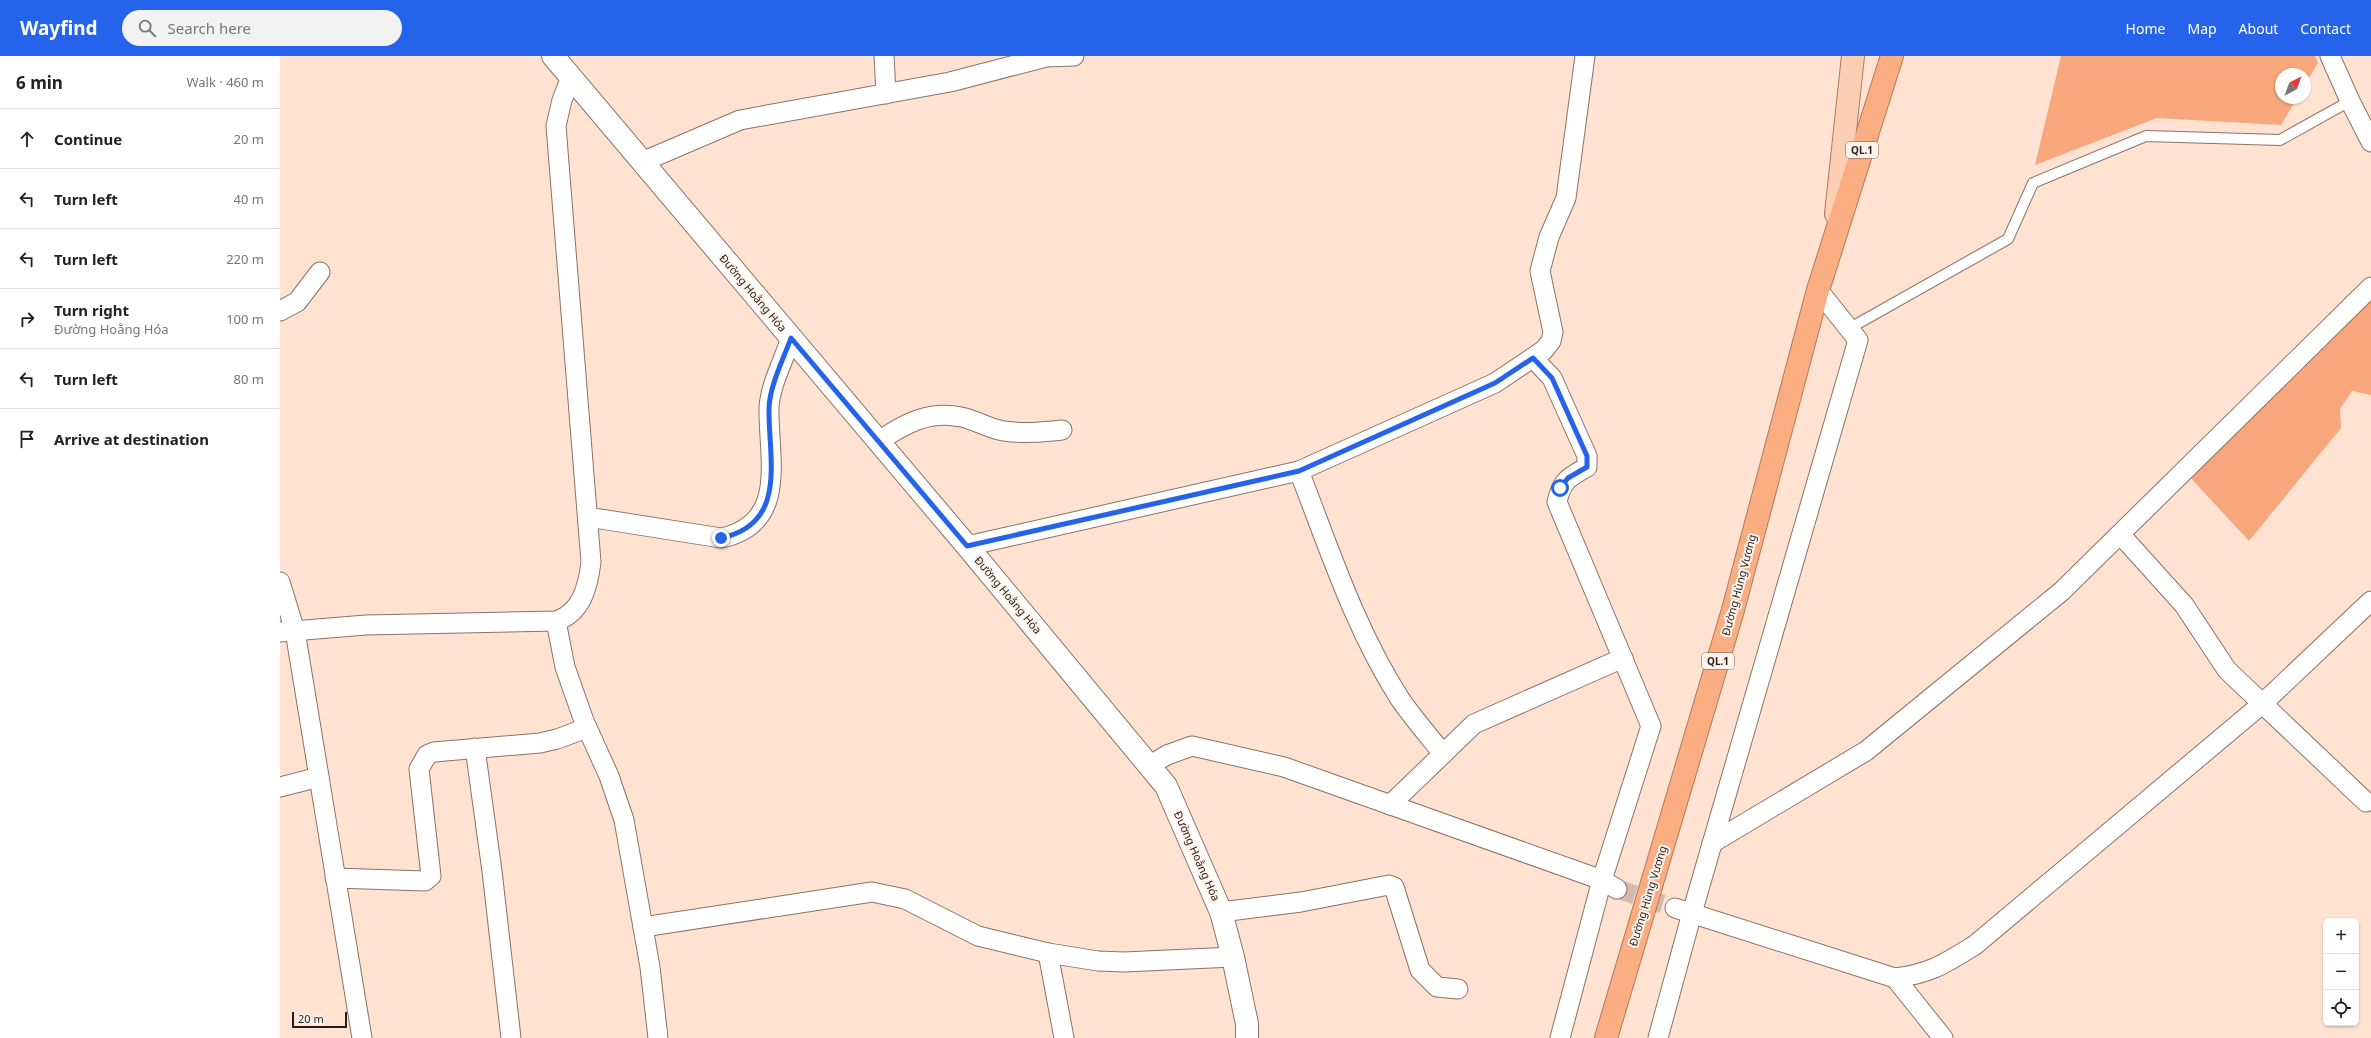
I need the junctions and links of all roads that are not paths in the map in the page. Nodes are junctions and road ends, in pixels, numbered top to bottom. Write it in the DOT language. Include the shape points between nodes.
graph roads {
  1 [pos="553,56"];
  2 [pos="884,56"];
  3 [pos="1074,56"];
  4 [pos="1585,56"];
  5 [pos="1853,56"];
  6 [pos="1876,56"];
  7 [pos="1892,56"];
  8 [pos="2330,56"];
  9 [pos="571,77"];
  10 [pos="886,94"];
  11 [pos="2350,101"];
  12 [pos="2371,142"];
  13 [pos="642,162"];
  14 [pos="1833,245"];
  15 [pos="320,272"];
  16 [pos="2371,287"];
  17 [pos="1818,290"];
  18 [pos="280,311"];
  19 [pos="1850,328"];
  20 [pos="791,338"];
  21 [pos="1533,358"];
  22 [pos="1062,430"];
  23 [pos="879,441"];
  24 [pos="1299,471"];
  25 [pos="588,517"];
  26 [pos="2120,534"];
  27 [pos="967,546"];
  28 [pos="280,582"];
  29 [pos="2371,601"];
  30 [pos="556,621"];
  31 [pos="287,632"];
  32 [pos="1623,658"];
  33 [pos="2262,704"];
  34 [pos="587,728"];
  35 [pos="476,748"];
  36 [pos="1443,754"];
  37 [pos="1149,766"];
  38 [pos="319,777"];
  39 [pos="280,787"];
  40 [pos="2366,802"];
  41 [pos="1390,805"];
  42 [pos="1712,843"];
  43 [pos="335,878"];
  44 [pos="1610,884"];
  45 [pos="1684,911"];
  46 [pos="1221,912"];
  47 [pos="643,927"];
  48 [pos="1048,953"];
  49 [pos="1233,957"];
  50 [pos="1895,978"];
  51 [pos="1458,989"];
  52 [pos="362,1038"];
  53 [pos="511,1038"];
  54 [pos="658,1038"];
  55 [pos="1064,1038"];
  56 [pos="1247,1038"];
  57 [pos="1560,1038"];
  58 [pos="1606,1038"];
  59 [pos="1658,1038"];
  60 [pos="1943,1038"];
  1 -- 9 [label="main road, Đường Hoằng Hóa"];
  2 -- 10 [label="street"];
  3 -- 10 [label="street" via="1046,57 950,82"];
  4 -- 21 [label="street" via="1566,198 1549,237 1540,271 1553,337 1544,350"];
  5 -- 14 [label="main road"];
  6 -- 14 [label="highway, Đường Hùng Vương / QL.1" via="1863,100"];
  7 -- 14 [label="highway, Đường Hùng Vương / QL.1"];
  8 -- 11 [label="street"];
  9 -- 13 [label="main road, Đường Hoằng Hóa"];
  9 -- 25 [label="street" via="556,126"];
  10 -- 13 [label="street" via="740,120"];
  11 -- 12 [label="street"];
  11 -- 19 [label="lane" via="2280,140 2146,136 2033,183 2008,239"];
  13 -- 20 [label="main road, Đường Hoằng Hóa"];
  14 -- 17 [label="highway, Đường Hùng Vương / QL.1"];
  15 -- 18 [label="street" via="297,302"];
  16 -- 26 [label="street"];
  17 -- 19 [label="street"];
  17 -- 58 [label="highway, Đường Hùng Vương / QL.1" via="1733,610"];
  19 -- 42 [label="street" via="1858,340"];
  20 -- 23 [label="main road, Đường Hoằng Hóa"];
  20 -- 25 [label="street" via="769,408 773,467 770,492 760,514 747,528 721,538"];
  21 -- 24 [label="street" via="1495,383"];
  21 -- 32 [label="street" via="1552,378 1587,456 1587,467 1568,478 1560,488 1557,502"];
  22 -- 23 [label="street" via="1027,433 1003,431 960,417 936,416 916,419"];
  23 -- 27 [label="main road, Đường Hoằng Hóa"];
  24 -- 27 [label="street"];
  24 -- 36 [label="street" via="1356,617 1376,658 1401,700"];
  25 -- 30 [label="street" via="591,562 588,582 581,603 564,619"];
  26 -- 33 [label="street" via="2184,606 2226,670"];
  26 -- 42 [label="street" via="2062,591 1866,751"];
  27 -- 37 [label="main road, Đường Hoằng Hóa"];
  28 -- 31 [label="street"];
  29 -- 33 [label="street"];
  30 -- 31 [label="street" via="366,625"];
  30 -- 34 [label="street" via="565,668"];
  31 -- 38 [label="street"];
  32 -- 36 [label="street" via="1474,724"];
  32 -- 44 [label="street" via="1651,726"];
  33 -- 40 [label="street"];
  33 -- 50 [label="street" via="1975,945 1937,969"];
  34 -- 35 [label="street" via="540,743"];
  34 -- 47 [label="street" via="609,776 624,820"];
  35 -- 43 [label="street" via="434,752 427,756 419,768 432,872 429,879 425,881"];
  35 -- 53 [label="street"];
  36 -- 41 [label="street"];
  37 -- 41 [label="street" via="1167,755 1192,746 1284,767"];
  37 -- 46 [label="main road, Đường Hoằng Hóa" via="1166,786"];
  38 -- 39 [label="street"];
  38 -- 43 [label="street"];
  41 -- 44 [label="street"];
  42 -- 45 [label="street"];
  43 -- 52 [label="street"];
  44 -- 57 [label="street"];
  45 -- 50 [label="street"];
  45 -- 59 [label="street"];
  46 -- 49 [label="main road, Đường Hoằng Hóa"];
  46 -- 51 [label="street" via="1301,902 1389,885 1394,887 1420,970 1437,987"];
  47 -- 48 [label="street" via="872,892 905,900 978,936"];
  47 -- 54 [label="street"];
  48 -- 49 [label="street" via="1098,961 1124,962"];
  48 -- 55 [label="street"];
  49 -- 56 [label="main road, Đường Hoằng Hóa" via="1247,1024"];
  50 -- 60 [label="street"];
}
